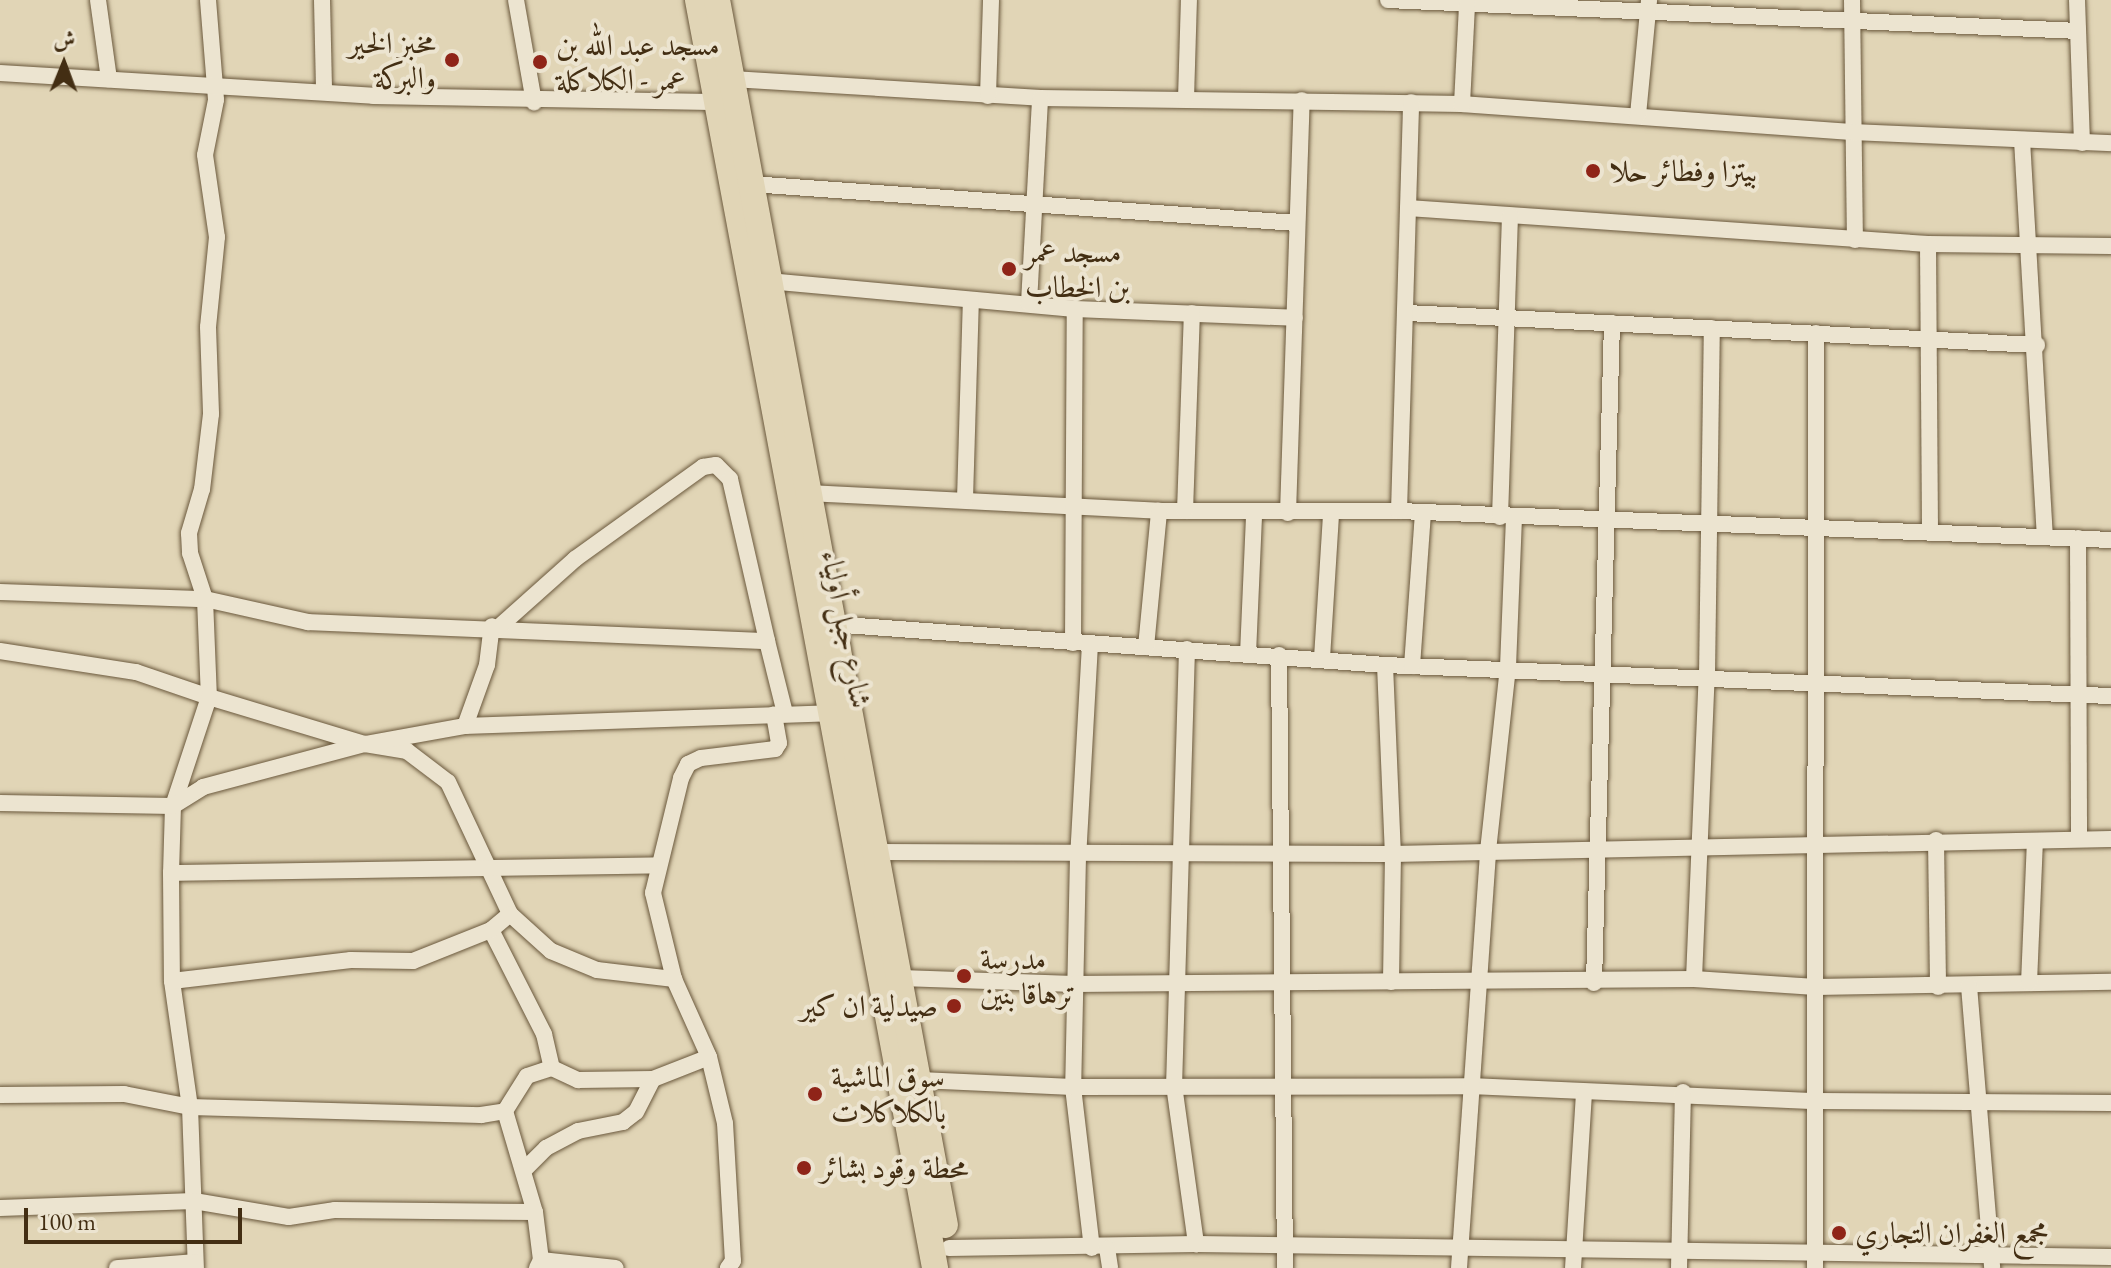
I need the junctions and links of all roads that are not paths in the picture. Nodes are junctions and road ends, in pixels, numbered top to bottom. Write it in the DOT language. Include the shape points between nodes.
graph roads {
  1 [pos="98,0"];
  2 [pos="208,0"];
  3 [pos="322,0"];
  4 [pos="516,0"];
  5 [pos="698,0"];
  6 [pos="717,0"];
  7 [pos="991,0"];
  8 [pos="1189,0"];
  9 [pos="1388,0"];
  10 [pos="1852,0"];
  11 [pos="2077,0"];
  12 [pos="1467,4"];
  13 [pos="1648,6"];
  14 [pos="1852,23"];
  15 [pos="2078,31"];
  16 [pos="0,73"];
  17 [pos="109,79"];
  18 [pos="216,85"];
  19 [pos="324,90"];
  20 [pos="728,94"];
  21 [pos="988,96"];
  22 [pos="1040,98"];
  23 [pos="1186,99"];
  24 [pos="1302,100"];
  25 [pos="534,102"];
  26 [pos="1411,102"];
  27 [pos="1462,104"];
  28 [pos="1638,115"];
  29 [pos="1854,132"];
  30 [pos="2022,140"];
  31 [pos="2082,143"];
  32 [pos="2111,143"];
  33 [pos="751,184"];
  34 [pos="1034,208"];
  35 [pos="1408,208"];
  36 [pos="1510,216"];
  37 [pos="1297,223"];
  38 [pos="1855,240"];
  39 [pos="1928,244"];
  40 [pos="2030,246"];
  41 [pos="2111,246"];
  42 [pos="768,281"];
  43 [pos="971,300"];
  44 [pos="1029,303"];
  45 [pos="1075,309"];
  46 [pos="1192,313"];
  47 [pos="1407,313"];
  48 [pos="1507,317"];
  49 [pos="1295,318"];
  50 [pos="1612,323"];
  51 [pos="1712,328"];
  52 [pos="1816,333"];
  53 [pos="1930,338"];
  54 [pos="2037,345"];
  55 [pos="808,493"];
  56 [pos="965,499"];
  57 [pos="1074,506"];
  58 [pos="1159,511"];
  59 [pos="1185,511"];
  60 [pos="1399,511"];
  61 [pos="1288,513"];
  62 [pos="1423,513"];
  63 [pos="1254,514"];
  64 [pos="1331,514"];
  65 [pos="1507,517"];
  66 [pos="1608,519"];
  67 [pos="1708,524"];
  68 [pos="1819,527"];
  69 [pos="1930,533"];
  70 [pos="2045,536"];
  71 [pos="2078,538"];
  72 [pos="2111,540"];
  73 [pos="0,592"];
  74 [pos="205,599"];
  75 [pos="831,624"];
  76 [pos="496,626"];
  77 [pos="767,641"];
  78 [pos="1073,643"];
  79 [pos="1090,644"];
  80 [pos="1146,647"];
  81 [pos="1187,649"];
  82 [pos="0,651"];
  83 [pos="1248,654"];
  84 [pos="1279,655"];
  85 [pos="1322,658"];
  86 [pos="1385,665"];
  87 [pos="1412,666"];
  88 [pos="1508,667"];
  89 [pos="1603,673"];
  90 [pos="1707,675"];
  91 [pos="1819,682"];
  92 [pos="2077,694"];
  93 [pos="2111,696"];
  94 [pos="209,697"];
  95 [pos="829,713"];
  96 [pos="780,714"];
  97 [pos="465,726"];
  98 [pos="365,744"];
  99 [pos="0,803"];
  100 [pos="173,806"];
  101 [pos="2079,839"];
  102 [pos="2111,839"];
  103 [pos="1936,840"];
  104 [pos="2035,841"];
  105 [pos="1819,844"];
  106 [pos="1701,849"];
  107 [pos="1488,851"];
  108 [pos="1600,851"];
  109 [pos="876,852"];
  110 [pos="1279,853"];
  111 [pos="1180,854"];
  112 [pos="1393,854"];
  113 [pos="1078,856"];
  114 [pos="489,865"];
  115 [pos="657,865"];
  116 [pos="171,873"];
  117 [pos="510,914"];
  118 [pos="491,930"];
  119 [pos="901,978"];
  120 [pos="674,979"];
  121 [pos="1694,979"];
  122 [pos="172,981"];
  123 [pos="1478,981"];
  124 [pos="1173,982"];
  125 [pos="1391,982"];
  126 [pos="2111,982"];
  127 [pos="1283,983"];
  128 [pos="1594,983"];
  129 [pos="2029,983"];
  130 [pos="1074,984"];
  131 [pos="1969,986"];
  132 [pos="1816,987"];
  133 [pos="1938,987"];
  134 [pos="709,1057"];
  135 [pos="552,1068"];
  136 [pos="653,1079"];
  137 [pos="920,1080"];
  138 [pos="1174,1085"];
  139 [pos="1286,1086"];
  140 [pos="1470,1086"];
  141 [pos="1073,1087"];
  142 [pos="1584,1092"];
  143 [pos="1683,1092"];
  144 [pos="0,1095"];
  145 [pos="1979,1100"];
  146 [pos="1817,1101"];
  147 [pos="2111,1103"];
  148 [pos="190,1107"];
  149 [pos="505,1111"];
  150 [pos="525,1169"];
  151 [pos="194,1201"];
  152 [pos="0,1208"];
  153 [pos="535,1212"];
  154 [pos="1196,1244"];
  155 [pos="1100,1248"];
  156 [pos="1284,1248"];
  157 [pos="1460,1248"];
  158 [pos="1679,1250"];
  159 [pos="2111,1257"];
  160 [pos="1573,1260"];
  161 [pos="945,1261"];
  162 [pos="1815,1262"];
  163 [pos="1991,1262"];
  164 [pos="539,1264"];
  165 [pos="196,1265"];
  166 [pos="117,1268"];
  167 [pos="616,1268"];
  168 [pos="728,1268"];
  169 [pos="1110,1268"];
  170 [pos="1285,1268"];
  171 [pos="1459,1268"];
  172 [pos="1679,1268"];
  1 -- 17 [label="street"];
  2 -- 18 [label="street"];
  3 -- 19 [label="street"];
  4 -- 25 [label="street"];
  5 -- 20 [label="main road, شارع جبل أولياء"];
  6 -- 20 [label="main road, شارع جبل أولياء"];
  7 -- 21 [label="street"];
  8 -- 23 [label="street"];
  9 -- 12 [label="street"];
  10 -- 14 [label="street"];
  11 -- 15 [label="street"];
  12 -- 13 [label="street"];
  12 -- 27 [label="street"];
  13 -- 14 [label="street"];
  13 -- 28 [label="street"];
  14 -- 15 [label="street"];
  14 -- 29 [label="street"];
  15 -- 31 [label="street"];
  16 -- 17 [label="street"];
  17 -- 18 [label="street"];
  18 -- 19 [label="street"];
  18 -- 74 [label="street" via="216,112 205,155 217,237 208,327 211,414 202,489 189,533"];
  19 -- 25 [label="street"];
  20 -- 21 [label="street"];
  20 -- 25 [label="street"];
  20 -- 33 [label="main road, شارع جبل أولياء"];
  20 -- 95 [label="main road, شارع جبل أولياء"];
  21 -- 22 [label="street"];
  22 -- 23 [label="street"];
  22 -- 34 [label="street"];
  23 -- 24 [label="street"];
  24 -- 26 [label="street"];
  24 -- 37 [label="street"];
  26 -- 27 [label="street"];
  26 -- 35 [label="street"];
  27 -- 28 [label="street"];
  28 -- 29 [label="street"];
  29 -- 30 [label="street"];
  29 -- 38 [label="street"];
  30 -- 31 [label="street"];
  30 -- 40 [label="street"];
  31 -- 32 [label="street"];
  33 -- 34 [label="street"];
  33 -- 42 [label="main road, شارع جبل أولياء"];
  34 -- 37 [label="street"];
  34 -- 44 [label="street"];
  35 -- 36 [label="street"];
  35 -- 47 [label="street"];
  36 -- 38 [label="street"];
  36 -- 48 [label="street"];
  37 -- 49 [label="street"];
  38 -- 39 [label="street"];
  39 -- 40 [label="street"];
  39 -- 53 [label="street"];
  40 -- 41 [label="street"];
  40 -- 54 [label="street"];
  42 -- 43 [label="street"];
  42 -- 55 [label="main road, شارع جبل أولياء"];
  43 -- 44 [label="street"];
  43 -- 56 [label="street"];
  44 -- 45 [label="street"];
  45 -- 46 [label="street"];
  45 -- 57 [label="street"];
  46 -- 49 [label="street"];
  46 -- 59 [label="street"];
  47 -- 48 [label="street"];
  47 -- 60 [label="street"];
  48 -- 50 [label="street"];
  48 -- 65 [label="street"];
  49 -- 61 [label="street"];
  50 -- 51 [label="street"];
  50 -- 66 [label="street"];
  51 -- 52 [label="street"];
  51 -- 67 [label="street"];
  52 -- 53 [label="street"];
  52 -- 68 [label="street"];
  53 -- 54 [label="street"];
  53 -- 69 [label="street"];
  54 -- 70 [label="street"];
  55 -- 56 [label="street"];
  55 -- 75 [label="main road, شارع جبل أولياء"];
  56 -- 57 [label="street"];
  57 -- 58 [label="street"];
  57 -- 78 [label="street"];
  58 -- 59 [label="street"];
  58 -- 80 [label="street"];
  59 -- 63 [label="street"];
  60 -- 62 [label="street"];
  60 -- 64 [label="street"];
  61 -- 63 [label="street"];
  61 -- 64 [label="street"];
  62 -- 65 [label="street"];
  62 -- 87 [label="street"];
  63 -- 83 [label="street"];
  64 -- 85 [label="street"];
  65 -- 66 [label="street"];
  65 -- 88 [label="street"];
  66 -- 67 [label="street"];
  66 -- 89 [label="street"];
  67 -- 68 [label="street"];
  67 -- 90 [label="street"];
  68 -- 69 [label="street"];
  68 -- 91 [label="street"];
  69 -- 70 [label="street"];
  70 -- 71 [label="street"];
  71 -- 72 [label="street"];
  71 -- 92 [label="street"];
  73 -- 74 [label="street"];
  74 -- 76 [label="street" via="308,622"];
  74 -- 94 [label="street"];
  75 -- 78 [label="street"];
  75 -- 109 [label="main road, شارع جبل أولياء"];
  76 -- 77 [label="street"];
  76 -- 77 [label="street" via="575,559 703,467 716,465 730,479"];
  76 -- 97 [label="street"];
  77 -- 96 [label="street"];
  78 -- 79 [label="street"];
  79 -- 80 [label="street"];
  79 -- 113 [label="street"];
  80 -- 81 [label="street"];
  81 -- 83 [label="street"];
  81 -- 111 [label="street"];
  82 -- 94 [label="street" via="136,672"];
  83 -- 84 [label="street"];
  84 -- 85 [label="street"];
  84 -- 110 [label="street"];
  85 -- 86 [label="street"];
  86 -- 87 [label="street"];
  86 -- 112 [label="street"];
  87 -- 88 [label="street"];
  88 -- 89 [label="street"];
  88 -- 107 [label="street"];
  89 -- 90 [label="street"];
  89 -- 108 [label="street"];
  90 -- 91 [label="street"];
  90 -- 106 [label="street"];
  91 -- 92 [label="street"];
  91 -- 105 [label="street"];
  92 -- 93 [label="street"];
  92 -- 101 [label="street"];
  94 -- 98 [label="street"];
  94 -- 100 [label="street"];
  95 -- 96 [label="street"];
  95 -- 161 [label="main road, شارع جبل أولياء"];
  96 -- 97 [label="street"];
  96 -- 115 [label="street" via="775,749 715,754 688,764"];
  97 -- 98 [label="street"];
  98 -- 100 [label="street" via="203,787"];
  98 -- 114 [label="street" via="407,751 448,782"];
  99 -- 100 [label="street"];
  100 -- 116 [label="street"];
  101 -- 102 [label="street"];
  101 -- 104 [label="street"];
  103 -- 104 [label="street"];
  103 -- 105 [label="street"];
  103 -- 133 [label="street"];
  104 -- 129 [label="street"];
  105 -- 106 [label="street"];
  105 -- 132 [label="street"];
  106 -- 108 [label="street"];
  106 -- 121 [label="street"];
  107 -- 108 [label="street"];
  107 -- 112 [label="street"];
  107 -- 123 [label="street"];
  108 -- 128 [label="street"];
  109 -- 113 [label="street"];
  109 -- 119 [label="main road, شارع جبل أولياء"];
  110 -- 111 [label="street"];
  110 -- 112 [label="street"];
  110 -- 127 [label="street"];
  111 -- 113 [label="street"];
  111 -- 124 [label="street"];
  112 -- 125 [label="street"];
  113 -- 130 [label="street"];
  114 -- 115 [label="street"];
  114 -- 116 [label="street"];
  114 -- 117 [label="street"];
  115 -- 120 [label="street" via="655,910"];
  116 -- 122 [label="street"];
  117 -- 118 [label="street"];
  117 -- 120 [label="street" via="575,964"];
  118 -- 122 [label="street" via="413,961 351,960"];
  118 -- 135 [label="street" via="544,1034"];
  119 -- 130 [label="street"];
  119 -- 137 [label="main road, شارع جبل أولياء"];
  120 -- 134 [label="street"];
  121 -- 128 [label="street"];
  121 -- 132 [label="street"];
  122 -- 148 [label="street"];
  123 -- 125 [label="street"];
  123 -- 128 [label="street"];
  123 -- 140 [label="street"];
  124 -- 127 [label="street"];
  124 -- 130 [label="street"];
  124 -- 138 [label="street"];
  125 -- 127 [label="street"];
  126 -- 129 [label="street"];
  127 -- 139 [label="street"];
  129 -- 131 [label="street"];
  130 -- 141 [label="street"];
  131 -- 133 [label="street"];
  131 -- 145 [label="street"];
  132 -- 133 [label="street"];
  132 -- 146 [label="street"];
  134 -- 136 [label="street"];
  134 -- 168 [label="street" via="725,1123 733,1261"];
  135 -- 136 [label="street" via="578,1080"];
  135 -- 149 [label="street" via="527,1076"];
  136 -- 150 [label="street" via="636,1112 623,1122 578,1131 546,1148"];
  137 -- 141 [label="street"];
  137 -- 161 [label="main road, شارع جبل أولياء"];
  138 -- 139 [label="street"];
  138 -- 141 [label="street"];
  138 -- 154 [label="street"];
  139 -- 140 [label="street"];
  139 -- 156 [label="street"];
  140 -- 142 [label="street"];
  140 -- 157 [label="street"];
  141 -- 155 [label="street"];
  142 -- 143 [label="street"];
  142 -- 160 [label="street"];
  143 -- 146 [label="street"];
  143 -- 158 [label="street"];
  144 -- 148 [label="street" via="124,1094"];
  145 -- 146 [label="street"];
  145 -- 147 [label="street"];
  145 -- 163 [label="street"];
  146 -- 162 [label="street"];
  148 -- 149 [label="street"];
  148 -- 151 [label="street"];
  149 -- 150 [label="street"];
  150 -- 153 [label="street"];
  151 -- 152 [label="street"];
  151 -- 153 [label="street" via="289,1217 335,1210"];
  151 -- 165 [label="street"];
  153 -- 164 [label="street"];
  154 -- 155 [label="street"];
  154 -- 156 [label="street"];
  155 -- 161 [label="street"];
  155 -- 169 [label="street"];
  156 -- 157 [label="street"];
  156 -- 170 [label="street"];
  157 -- 160 [label="street"];
  157 -- 171 [label="street"];
  158 -- 160 [label="street"];
  158 -- 162 [label="street"];
  158 -- 172 [label="street"];
  159 -- 163 [label="street"];
  162 -- 163 [label="street"];
  164 -- 167 [label="street"];
  165 -- 166 [label="street"];
}
